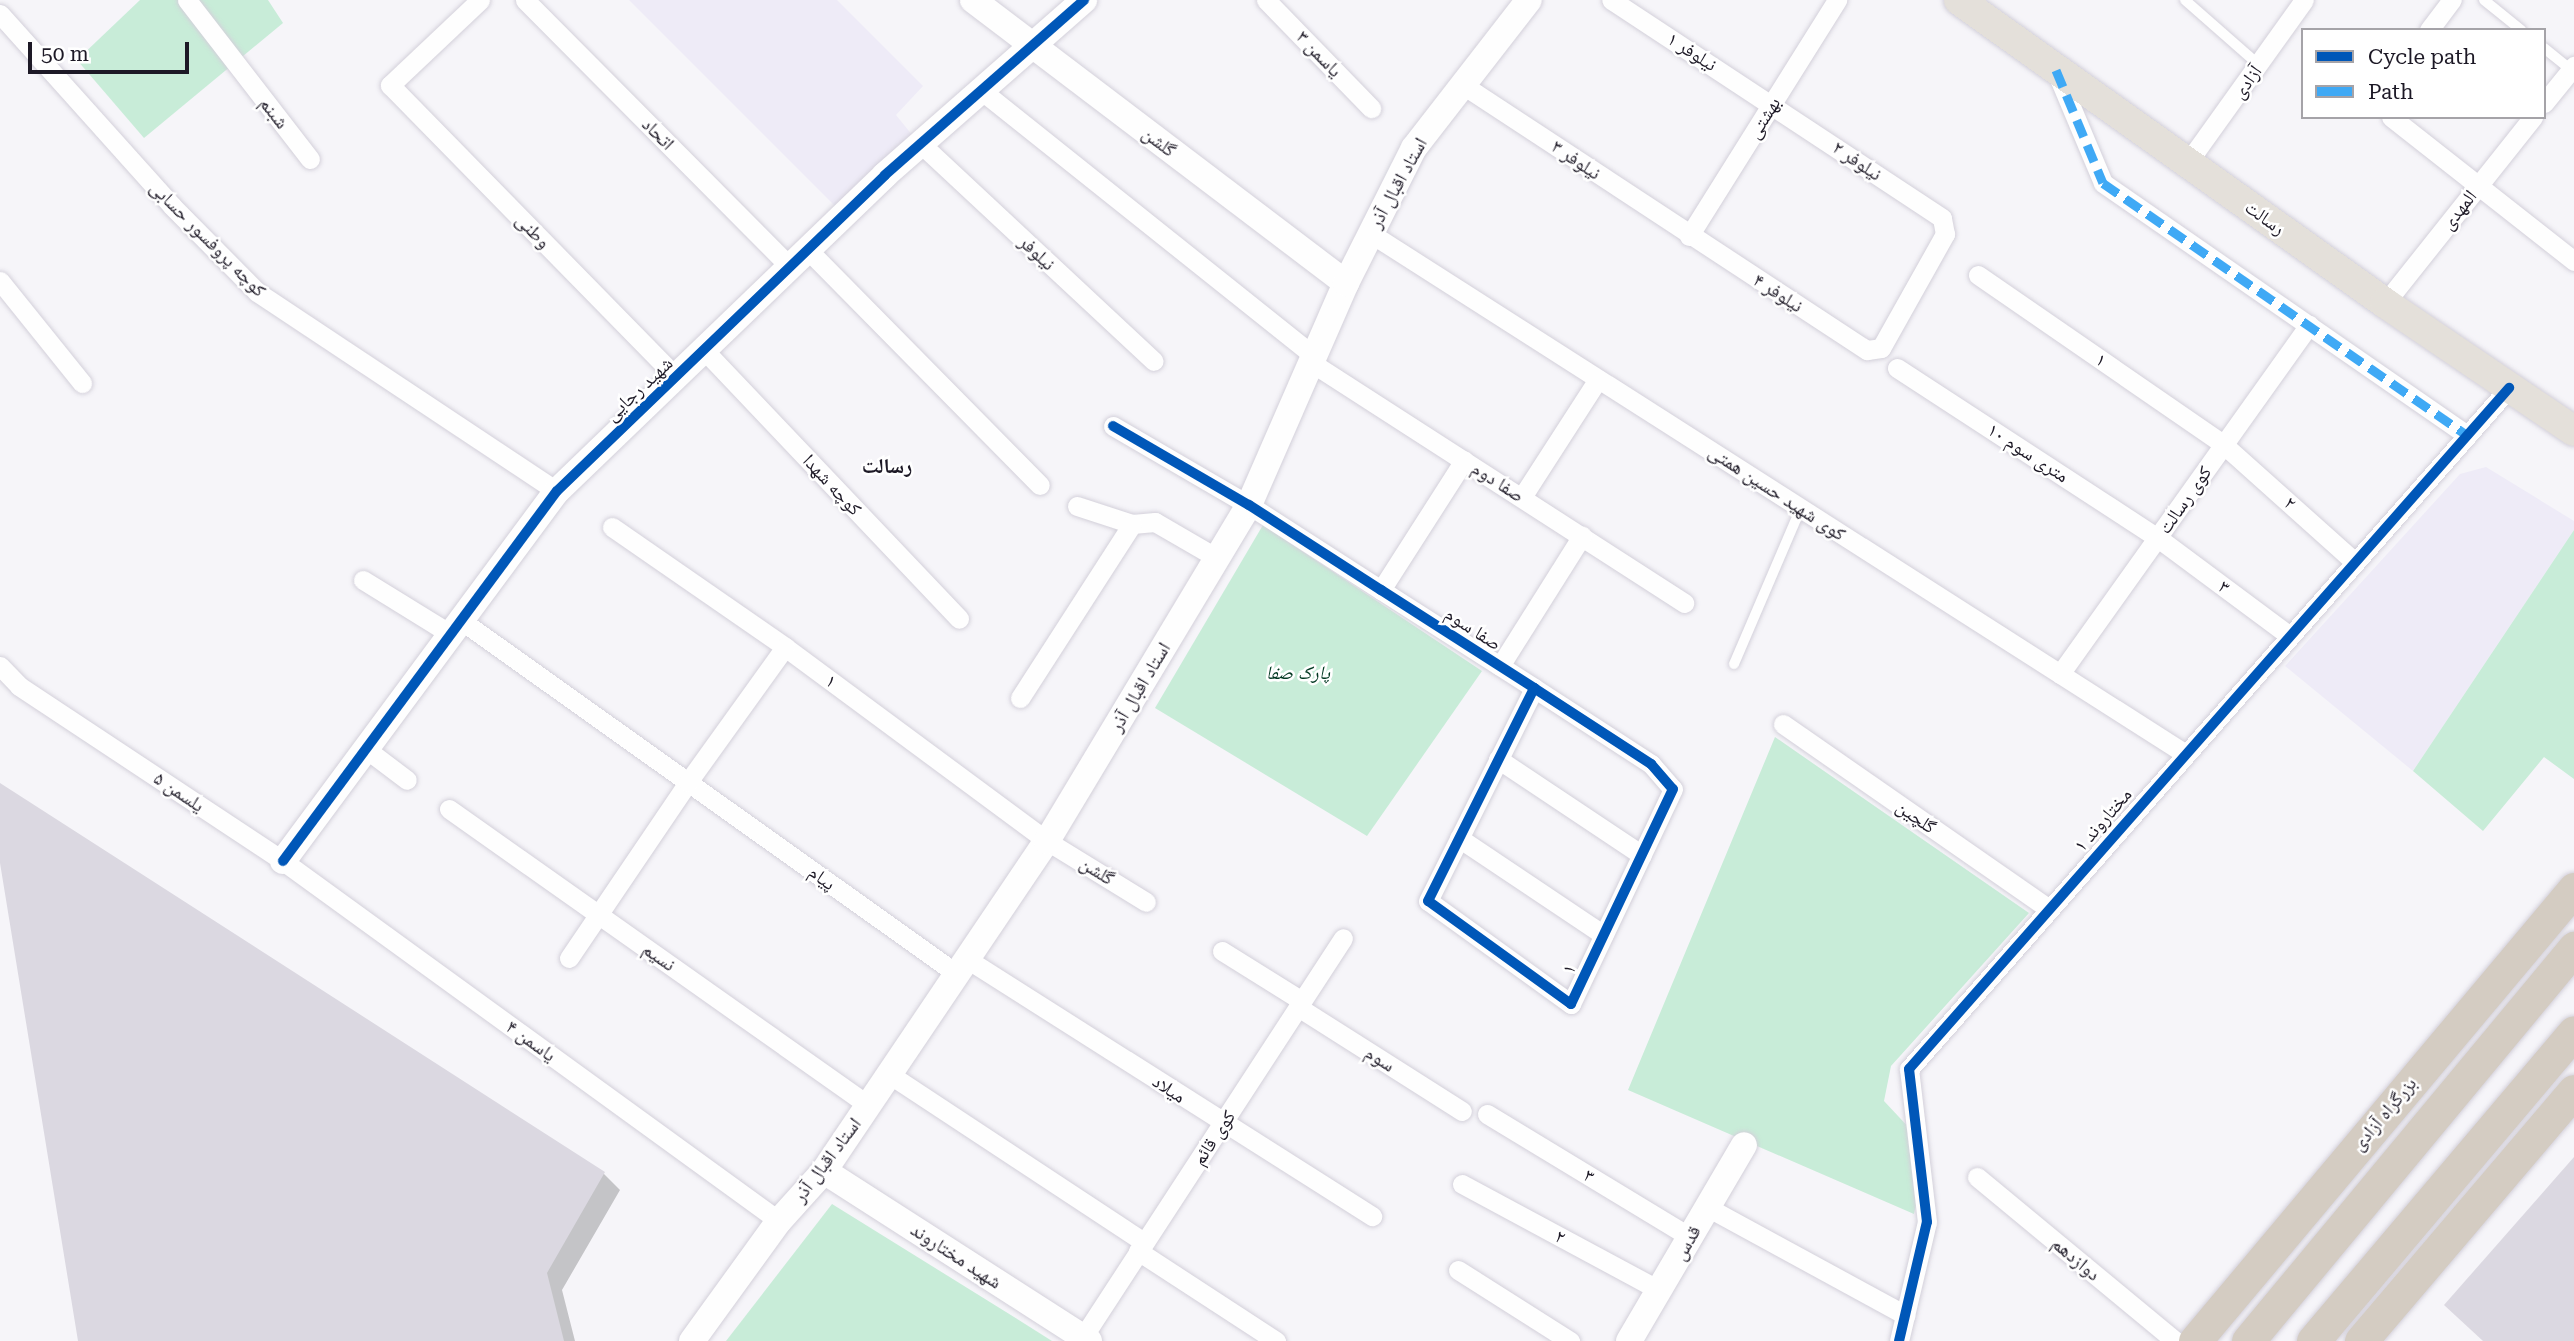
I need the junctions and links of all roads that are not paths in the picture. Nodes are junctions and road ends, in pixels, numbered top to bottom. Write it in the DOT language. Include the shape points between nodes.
graph roads {
  1 [pos="187,0"];
  2 [pos="525,0"];
  3 [pos="972,0"];
  4 [pos="1084,0"];
  5 [pos="1266,0"];
  6 [pos="1529,0"];
  7 [pos="1612,0"];
  8 [pos="1837,0"];
  9 [pos="1959,0"];
  10 [pos="2185,0"];
  11 [pos="2304,0"];
  12 [pos="2452,0"];
  13 [pos="2484,0"];
  14 [pos="471,3"];
  15 [pos="0,14"];
  16 [pos="2431,28"];
  17 [pos="2519,28"];
  18 [pos="1033,47"];
  19 [pos="2546,49"];
  20 [pos="2259,65"];
  21 [pos="2573,69"];
  22 [pos="2056,70"];
  23 [pos="1463,85"];
  24 [pos="982,91"];
  25 [pos="2546,101"];
  26 [pos="1773,104"];
  27 [pos="1371,108"];
  28 [pos="2394,119"];
  29 [pos="2531,119"];
  30 [pos="920,144"];
  31 [pos="310,159"];
  32 [pos="2188,162"];
  33 [pos="2478,186"];
  34 [pos="1370,233"];
  35 [pos="1689,236"];
  36 [pos="799,259"];
  37 [pos="2574,261"];
  38 [pos="1978,275"];
  39 [pos="0,281"];
  40 [pos="1346,283"];
  41 [pos="2385,303"];
  42 [pos="2309,325"];
  43 [pos="1867,350"];
  44 [pos="705,351"];
  45 [pos="1313,359"];
  46 [pos="1154,361"];
  47 [pos="1898,368"];
  48 [pos="677,378"];
  49 [pos="1598,379"];
  50 [pos="82,383"];
  51 [pos="2509,388"];
  52 [pos="1113,426"];
  53 [pos="2574,431"];
  54 [pos="2467,435"];
  55 [pos="2224,444"];
  56 [pos="1464,460"];
  57 [pos="1040,485"];
  58 [pos="557,491"];
  59 [pos="1522,498"];
  60 [pos="1249,505"];
  61 [pos="1077,506"];
  62 [pos="1801,508"];
  63 [pos="1132,524"];
  64 [pos="612,527"];
  65 [pos="1582,536"];
  66 [pos="2158,538"];
  67 [pos="1217,558"];
  68 [pos="2356,562"];
  69 [pos="363,580"];
  70 [pos="1381,590"];
  71 [pos="1684,603"];
  72 [pos="959,620"];
  73 [pos="457,628"];
  74 [pos="2290,636"];
  75 [pos="785,647"];
  76 [pos="1734,664"];
  77 [pos="0,666"];
  78 [pos="1500,666"];
  79 [pos="2060,674"];
  80 [pos="1534,688"];
  81 [pos="1020,698"];
  82 [pos="1783,724"];
  83 [pos="366,750"];
  84 [pos="2184,753"];
  85 [pos="1498,760"];
  86 [pos="407,780"];
  87 [pos="688,782"];
  88 [pos="1673,789"];
  89 [pos="449,809"];
  90 [pos="1459,838"];
  91 [pos="1047,841"];
  92 [pos="1642,855"];
  93 [pos="283,861"];
  94 [pos="2574,889"];
  95 [pos="1146,902"];
  96 [pos="2049,909"];
  97 [pos="598,914"];
  98 [pos="1604,935"];
  99 [pos="1343,938"];
  100 [pos="2574,948"];
  101 [pos="1222,951"];
  102 [pos="569,958"];
  103 [pos="962,967"];
  104 [pos="1300,1004"];
  105 [pos="2574,1031"];
  106 [pos="889,1074"];
  107 [pos="2574,1091"];
  108 [pos="868,1105"];
  109 [pos="1462,1111"];
  110 [pos="1487,1114"];
  111 [pos="1224,1124"];
  112 [pos="1744,1145"];
  113 [pos="824,1171"];
  114 [pos="1977,1177"];
  115 [pos="1462,1184"];
  116 [pos="1707,1207"];
  117 [pos="1372,1216"];
  118 [pos="779,1222"];
  119 [pos="1690,1237"];
  120 [pos="1141,1247"];
  121 [pos="1458,1270"];
  122 [pos="1659,1290"];
  123 [pos="1905,1315"];
  124 [pos="1086,1339"];
  125 [pos="1635,1339"];
  126 [pos="692,1341"];
  127 [pos="1276,1341"];
  128 [pos="1570,1341"];
  129 [pos="1899,1341"];
  130 [pos="2175,1341"];
  131 [pos="2195,1341"];
  132 [pos="2248,1341"];
  133 [pos="2313,1341"];
  134 [pos="2361,1341"];
  1 -- 31 [label="street, شبنم"];
  2 -- 36 [label="street, اتحاد"];
  3 -- 18 [label="street, گلشن"];
  4 -- 18 [label="street, شهید رجایی"];
  5 -- 27 [label="street, یاسمن ۳"];
  6 -- 23 [label="street, استاد اقبال آذر"];
  7 -- 26 [label="street, نیلوفر ۱"];
  8 -- 26 [label="street, بهشتی"];
  9 -- 22 [label="main road, رسالت"];
  10 -- 20 [label="lane"];
  11 -- 20 [label="street, آزادی"];
  12 -- 16 [label="street"];
  13 -- 17 [label="lane"];
  14 -- 48 [label="street, وطنی" via="390,85"];
  15 -- 58 [label="street, کوچه پروفسور حسابی" via="172,206 257,292"];
  18 -- 24 [label="street, شهید رجایی"];
  18 -- 40 [label="street, گلشن"];
  19 -- 21 [label="lane"];
  20 -- 32 [label="street, آزادی"];
  21 -- 25 [label="street"];
  22 -- 32 [label="main road, رسالت"];
  22 -- 42 [label="street" via="2104,183"];
  23 -- 34 [label="street, استاد اقبال آذر" via="1413,148"];
  23 -- 35 [label="street, نیلوفر ۳"];
  24 -- 30 [label="street, شهید رجایی"];
  24 -- 45 [label="street, صفا دوم"];
  26 -- 35 [label="street, بهشتی"];
  26 -- 43 [label="street, نیلوفر ۲" via="1942,218 1945,234 1881,348"];
  28 -- 33 [label="street"];
  29 -- 33 [label="street, المهدی"];
  30 -- 36 [label="street, شهید رجایی"];
  30 -- 46 [label="street, نیلوفر"];
  32 -- 41 [label="main road, رسالت"];
  33 -- 37 [label="street"];
  33 -- 41 [label="street, المهدی"];
  34 -- 40 [label="street, استاد اقبال آذر"];
  34 -- 49 [label="street, کوی شهید حسین همتی"];
  35 -- 43 [label="street, نیلوفر ۴"];
  36 -- 44 [label="street, شهید رجایی"];
  36 -- 57 [label="street, اتحاد"];
  38 -- 55 [label="street, ۱"];
  39 -- 50 [label="street"];
  40 -- 45 [label="street, استاد اقبال آذر"];
  41 -- 51 [label="main road, رسالت"];
  42 -- 54 [label="street"];
  42 -- 55 [label="street, کوی رسالت"];
  44 -- 48 [label="street, شهید رجایی"];
  44 -- 72 [label="street, کوچه شهدا"];
  45 -- 56 [label="street, صفا دوم"];
  45 -- 60 [label="street, استاد اقبال آذر"];
  47 -- 66 [label="street, ۱۰ متری سوم"];
  48 -- 58 [label="street, شهید رجایی"];
  49 -- 59 [label="street"];
  49 -- 62 [label="street, کوی شهید حسین همتی"];
  51 -- 53 [label="main road, رسالت"];
  51 -- 54 [label="street, مختاروند ۱"];
  52 -- 60 [label="street, صفا سوم"];
  54 -- 68 [label="street, مختاروند ۱"];
  55 -- 66 [label="street, کوی رسالت"];
  55 -- 68 [label="street, ۲"];
  56 -- 59 [label="street, صفا دوم"];
  56 -- 70 [label="street"];
  58 -- 73 [label="street, شهید رجایی"];
  59 -- 65 [label="street, صفا دوم"];
  60 -- 67 [label="street, استاد اقبال آذر"];
  60 -- 70 [label="street, صفا سوم"];
  61 -- 63 [label="street"];
  62 -- 76 [label="lane"];
  62 -- 79 [label="street, کوی شهید حسین همتی"];
  63 -- 67 [label="street" via="1155,523"];
  63 -- 81 [label="street"];
  64 -- 75 [label="street, ۱"];
  65 -- 71 [label="street, صفا دوم"];
  65 -- 78 [label="street"];
  66 -- 74 [label="street, ۳"];
  66 -- 79 [label="street, کوی رسالت"];
  67 -- 91 [label="street, استاد اقبال آذر"];
  68 -- 74 [label="street, مختاروند ۱"];
  69 -- 73 [label="street, پیام"];
  70 -- 78 [label="street, صفا سوم"];
  73 -- 83 [label="street, شهید رجایی"];
  73 -- 87 [label="street, پیام"];
  74 -- 84 [label="street, مختاروند ۱"];
  75 -- 87 [label="street"];
  75 -- 91 [label="street, ۱"];
  77 -- 93 [label="street, یلسمن ۵" via="19,686"];
  78 -- 80 [label="street, صفا سوم"];
  79 -- 84 [label="street, کوی شهید حسین همتی"];
  80 -- 85 [label="street"];
  80 -- 88 [label="street, صفا سوم" via="1651,764"];
  82 -- 96 [label="street, گلچین"];
  83 -- 86 [label="street"];
  83 -- 93 [label="street, شهید رجایی"];
  84 -- 96 [label="street, مختاروند ۱"];
  85 -- 90 [label="street"];
  85 -- 92 [label="street"];
  87 -- 97 [label="street"];
  87 -- 103 [label="street, پیام"];
  88 -- 92 [label="street, ۱"];
  89 -- 97 [label="street, نسیم"];
  90 -- 98 [label="street"];
  90 -- 98 [label="street, ۱" via="1428,901 1572,1004"];
  91 -- 95 [label="street, گلشن"];
  91 -- 103 [label="street, استاد اقبال آذر"];
  92 -- 98 [label="street, ۱"];
  93 -- 118 [label="street, یاسمن ۴"];
  94 -- 131 [label="highway, بزرگراه آزادی"];
  96 -- 123 [label="street, مختاروند ۱" via="1909,1069 1927,1222"];
  97 -- 102 [label="street"];
  97 -- 108 [label="street, نسیم"];
  99 -- 104 [label="street, کوی قائم"];
  100 -- 132 [label="highway, بزرگراه آزادی"];
  101 -- 104 [label="street"];
  103 -- 106 [label="street, استاد اقبال آذر"];
  103 -- 111 [label="street, میلاد"];
  104 -- 109 [label="street, سوم"];
  104 -- 111 [label="street, کوی قائم"];
  105 -- 133 [label="highway"];
  106 -- 108 [label="street, استاد اقبال آذر"];
  106 -- 120 [label="street"];
  107 -- 134 [label="highway"];
  108 -- 113 [label="street, استاد اقبال آذر"];
  110 -- 119 [label="street, ۳"];
  111 -- 117 [label="street, میلاد"];
  111 -- 120 [label="street, کوی قائم"];
  112 -- 116 [label="street, قدس"];
  113 -- 118 [label="street, استاد اقبال آذر"];
  113 -- 124 [label="street, شهید مختاروند"];
  114 -- 130 [label="street, دوازدهم"];
  115 -- 122 [label="street, ۲"];
  116 -- 119 [label="street, قدس"];
  116 -- 123 [label="street"];
  118 -- 126 [label="street, استاد اقبال آذر"];
  119 -- 122 [label="street, قدس"];
  120 -- 124 [label="street, کوی قائم"];
  120 -- 127 [label="street"];
  121 -- 128 [label="street"];
  122 -- 125 [label="street, قدس"];
  123 -- 129 [label="street, مختاروند ۱"];
}
